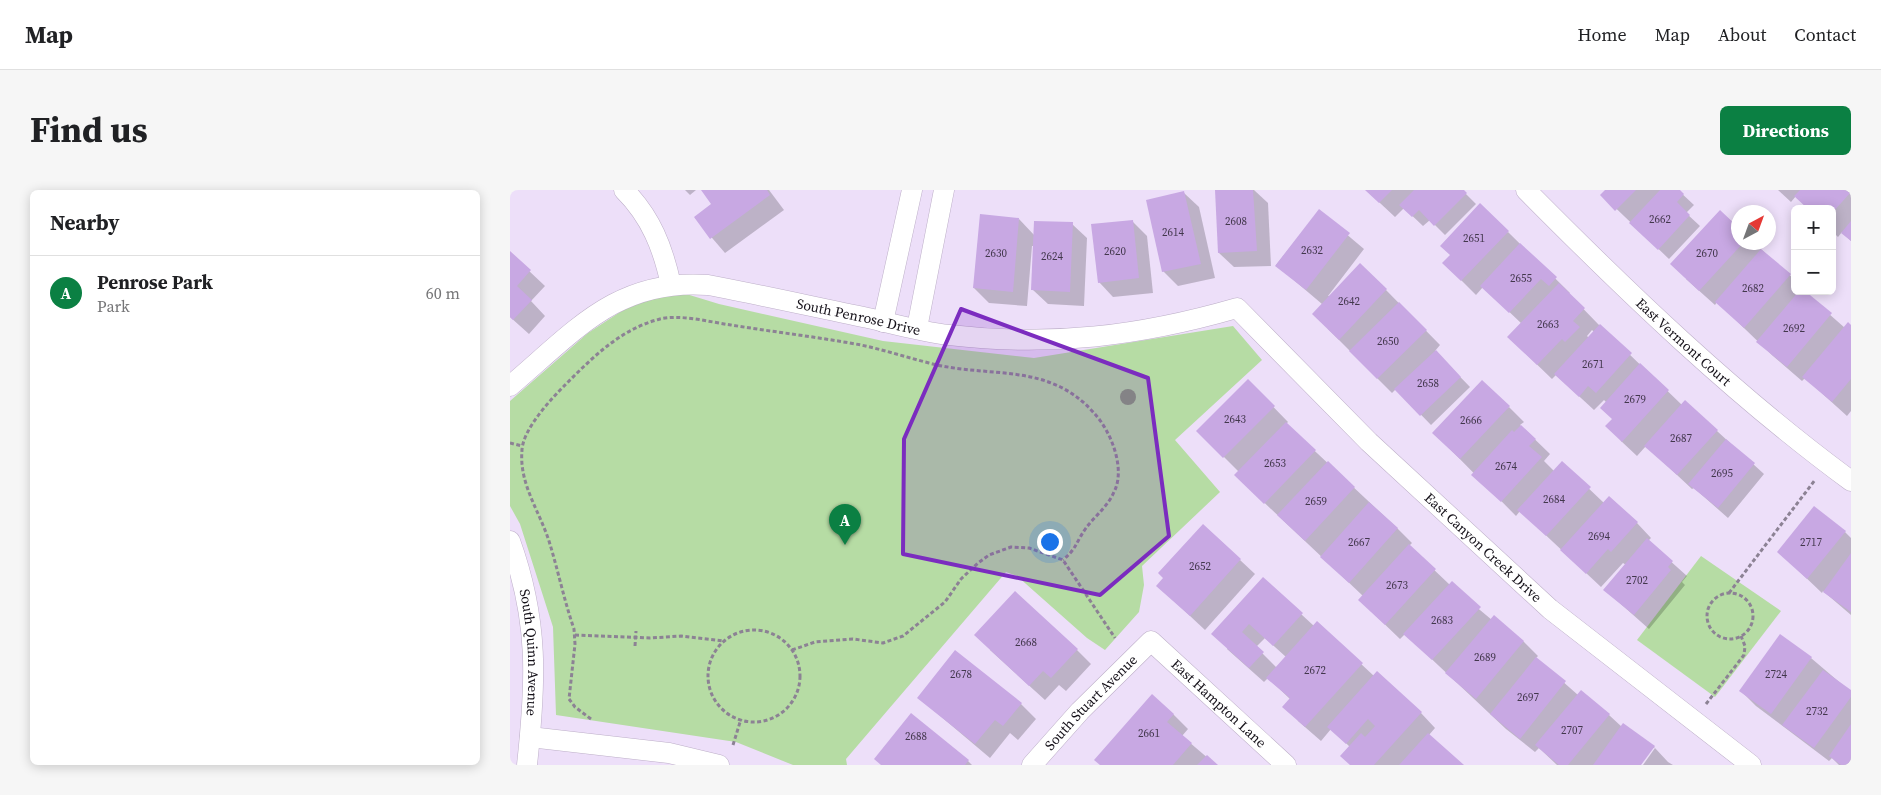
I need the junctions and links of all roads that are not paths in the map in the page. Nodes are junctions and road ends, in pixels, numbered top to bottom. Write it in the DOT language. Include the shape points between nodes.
graph roads {
  1 [pos="624,190"];
  2 [pos="912,190"];
  3 [pos="944,190"];
  4 [pos="1526,190"];
  5 [pos="670,285"];
  6 [pos="1237,308"];
  7 [pos="883,322"];
  8 [pos="917,328"];
  9 [pos="510,386"];
  10 [pos="1848,473"];
  11 [pos="510,540"];
  12 [pos="1151,641"];
  13 [pos="530,736"];
  14 [pos="527,765"];
  15 [pos="719,765"];
  16 [pos="1032,765"];
  17 [pos="1286,765"];
  18 [pos="1751,765"];
  1 -- 5 [label="street" via="644,213 657,235"];
  2 -- 7 [label="street"];
  3 -- 8 [label="street"];
  4 -- 10 [label="street, East Vermont Court" via="1706,364"];
  5 -- 7 [label="street, South Penrose Drive" via="708,285"];
  5 -- 9 [label="street, South Penrose Drive" via="639,292 609,305"];
  6 -- 8 [label="street, South Penrose Drive" via="1142,332 1093,338 995,340 946,335"];
  6 -- 18 [label="street, East Canyon Creek Drive" via="1369,442 1550,609"];
  7 -- 8 [label="street, South Penrose Drive"];
  11 -- 13 [label="street, South Quinn Avenue" via="526,593 533,641 535,680"];
  12 -- 16 [label="street, South Stuart Avenue" via="1080,710"];
  12 -- 17 [label="street, East Hampton Lane"];
  13 -- 14 [label="street, South Quinn Avenue"];
  13 -- 15 [label="street" via="669,753"];
}
